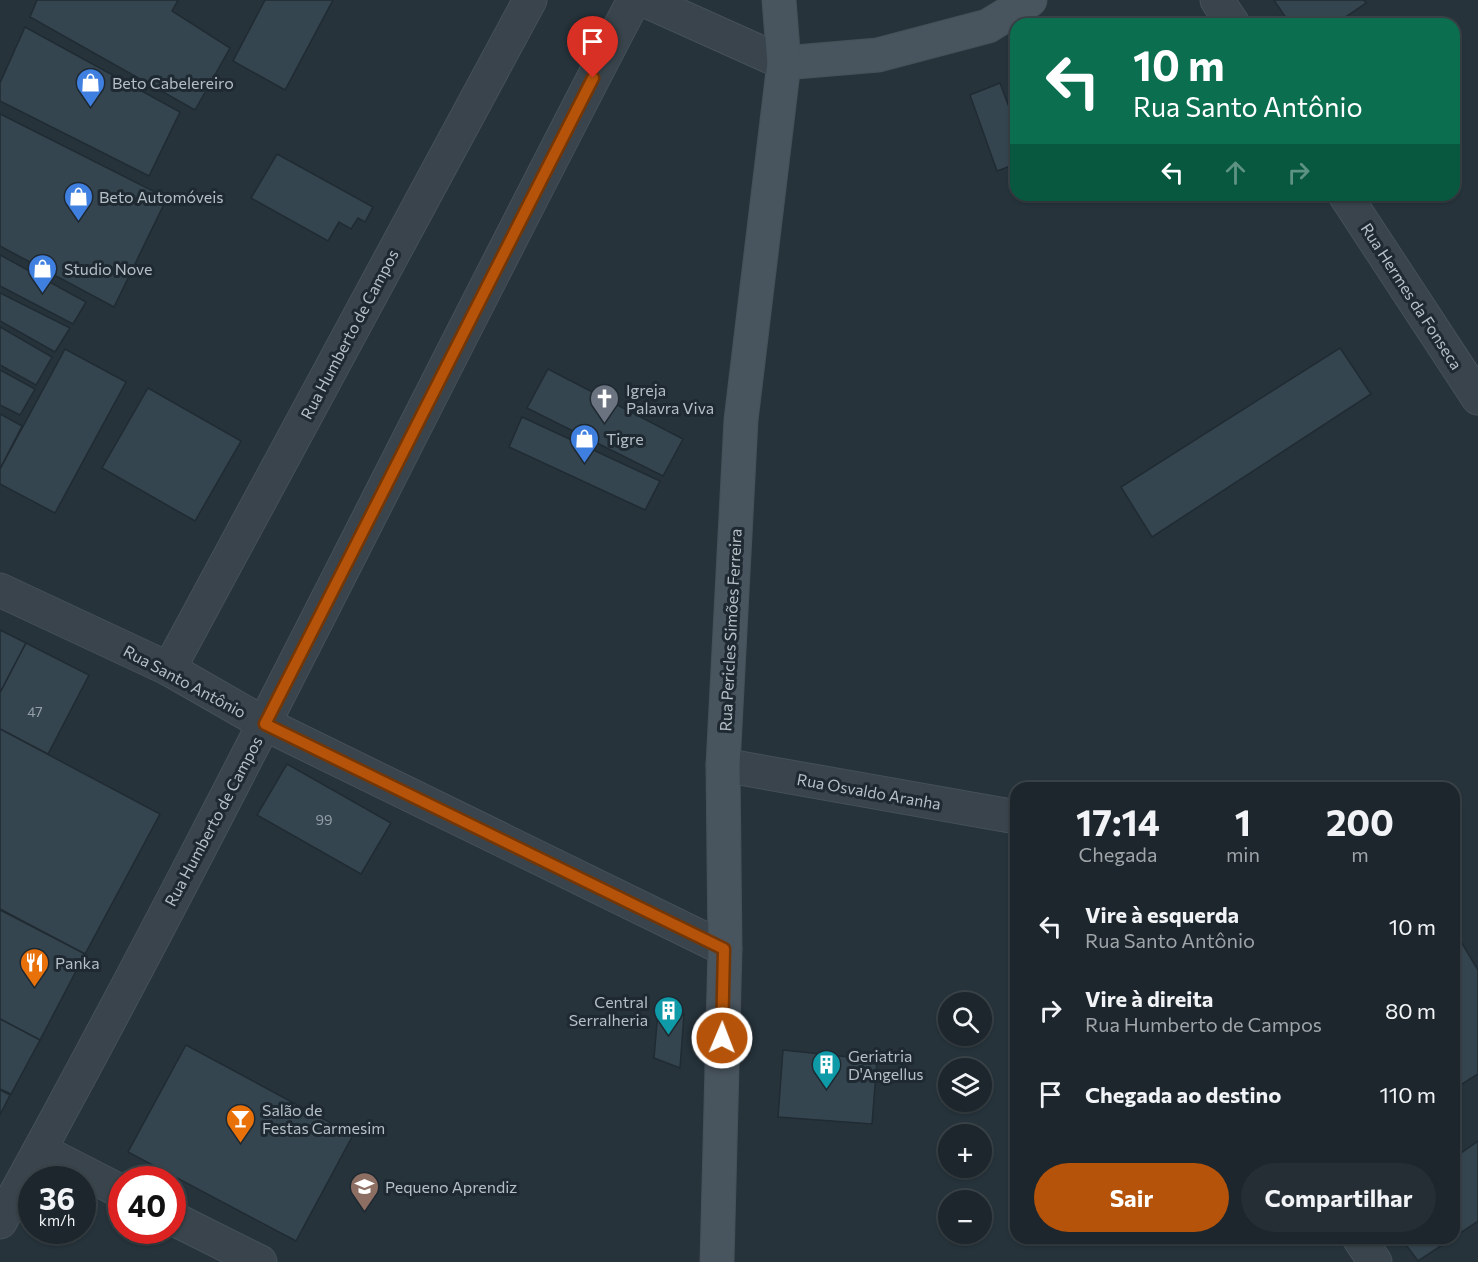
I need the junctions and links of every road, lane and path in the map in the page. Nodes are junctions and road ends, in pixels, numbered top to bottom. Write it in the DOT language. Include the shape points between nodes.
graph roads {
  1 [pos="530,0"];
  2 [pos="634,0"];
  3 [pos="644,0"];
  4 [pos="779,0"];
  5 [pos="1030,0"];
  6 [pos="1217,0"];
  7 [pos="1229,18"];
  8 [pos="784,63"];
  9 [pos="1349,201"];
  10 [pos="1478,398"];
  11 [pos="0,590"];
  12 [pos="169,669"];
  13 [pos="265,724"];
  14 [pos="723,765"];
  15 [pos="1010,816"];
  16 [pos="724,949"];
  17 [pos="40,1150"];
  18 [pos="108,1185"];
  19 [pos="0,1222"];
  20 [pos="186,1225"];
  21 [pos="1363,1244"];
  22 [pos="260,1262"];
  23 [pos="717,1262"];
  24 [pos="1375,1262"];
  1 -- 12 [label="street, Rua Humberto de Campos"];
  2 -- 13 [label="street, Rua Humberto de Campos"];
  3 -- 8 [label="street"];
  4 -- 8 [label="street, Rua Pericles Simões Ferreira"];
  5 -- 8 [label="street" via="988,26 878,55"];
  6 -- 7 [label="street"];
  8 -- 14 [label="street, Rua Pericles Simões Ferreira" via="741,420"];
  9 -- 10 [label="street, Rua Hermes da Fonseca"];
  11 -- 12 [label="street, Rua Santo Antônio"];
  12 -- 13 [label="street, Rua Santo Antônio"];
  13 -- 16 [label="street, Rua Santo Antônio"];
  13 -- 17 [label="street, Rua Humberto de Campos"];
  14 -- 15 [label="street, Rua Osvaldo Aranha"];
  14 -- 16 [label="street, Rua Pericles Simões Ferreira"];
  16 -- 23 [label="street, Rua Pericles Simões Ferreira"];
  17 -- 18 [label="street"];
  17 -- 19 [label="street, Rua Humberto de Campos"];
  20 -- 22 [label="street"];
  21 -- 24 [label="street"];
}
